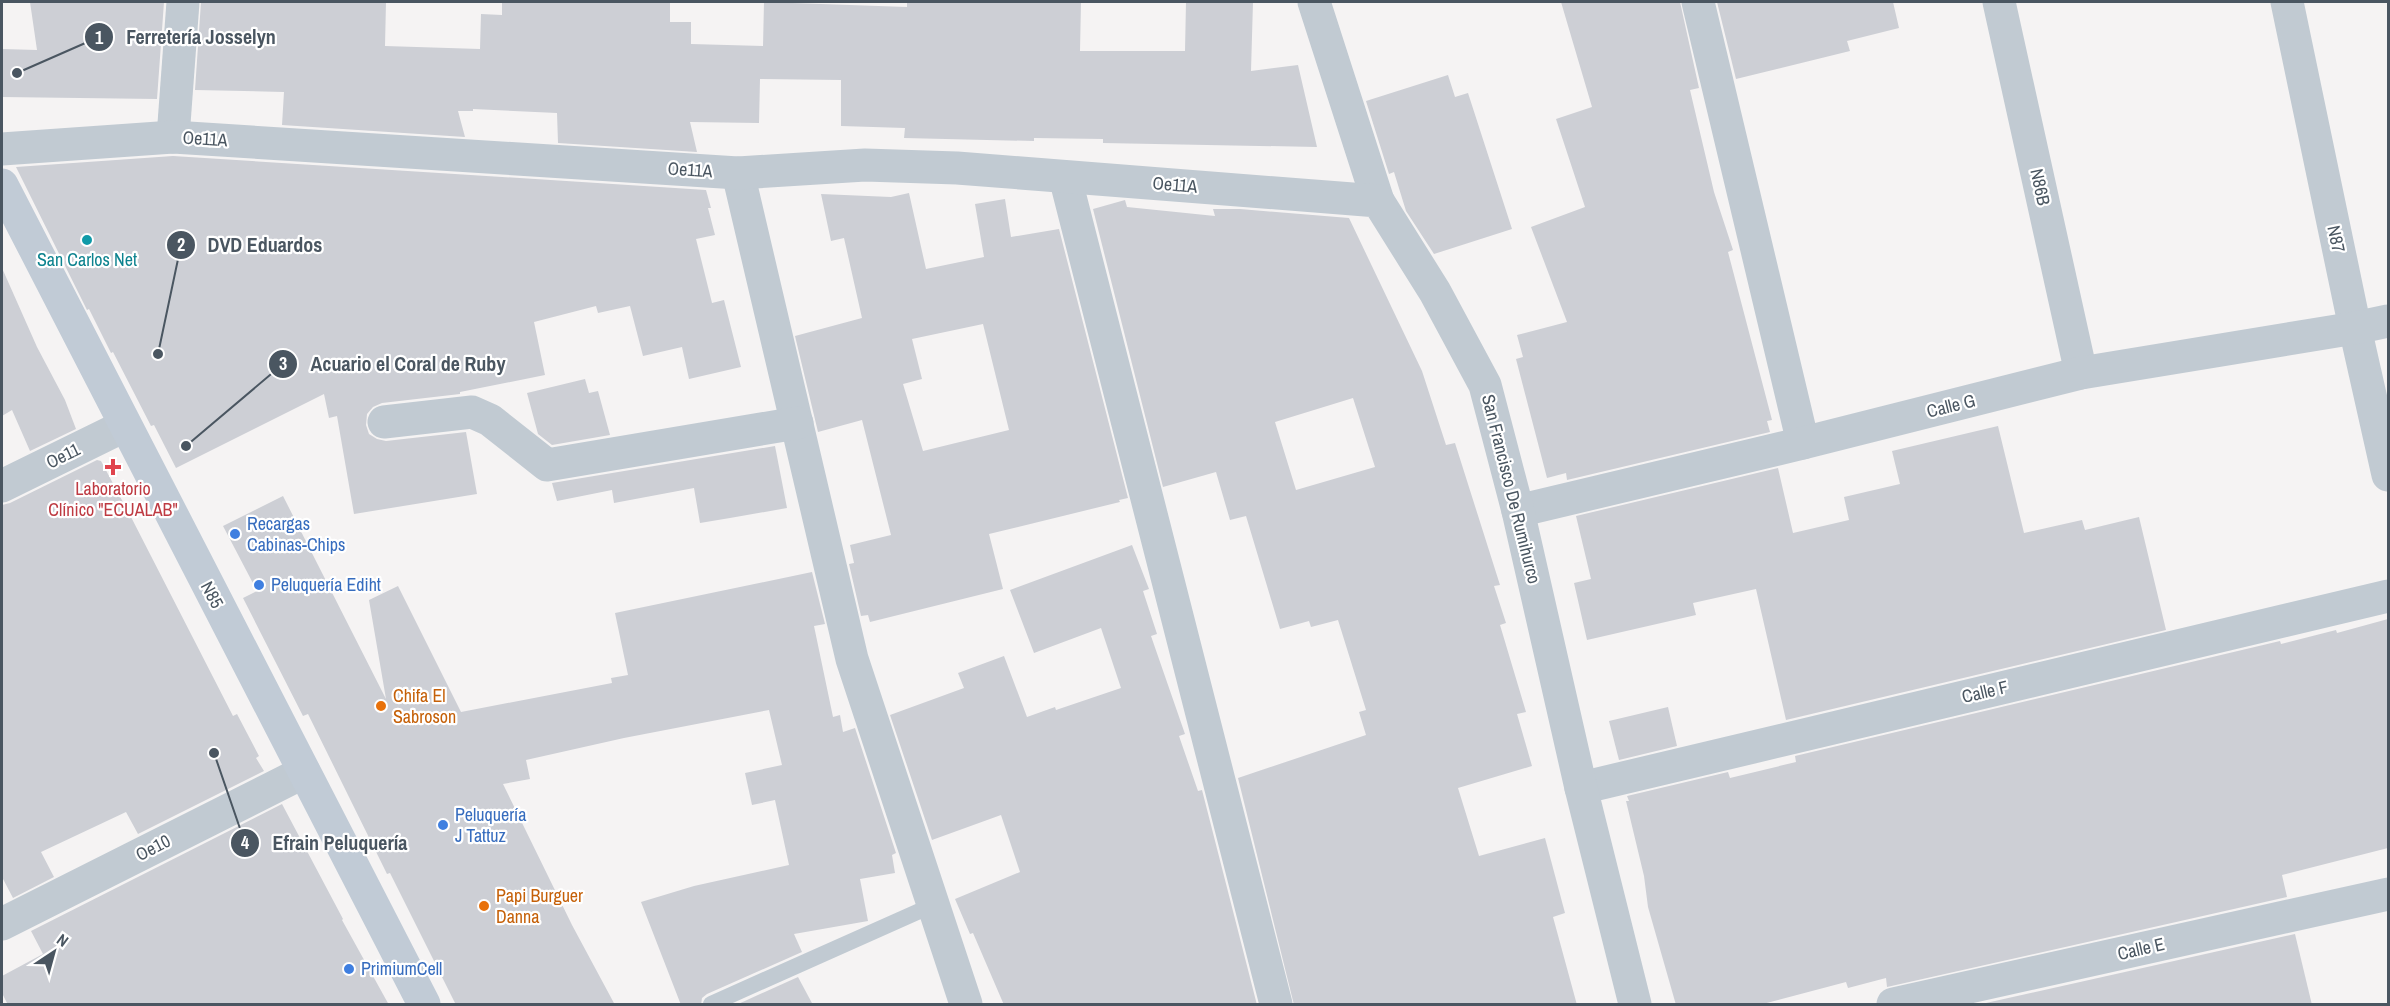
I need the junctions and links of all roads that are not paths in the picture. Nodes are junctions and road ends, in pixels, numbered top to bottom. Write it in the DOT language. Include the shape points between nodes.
graph roads {
  1 [pos="183,2"];
  2 [pos="1314,2"];
  3 [pos="1698,2"];
  4 [pos="1999,2"];
  5 [pos="2287,2"];
  6 [pos="173,136"];
  7 [pos="2,149"];
  8 [pos="738,173"];
  9 [pos="1065,177"];
  10 [pos="2,185"];
  11 [pos="1378,201"];
  12 [pos="2388,321"];
  13 [pos="2355,328"];
  14 [pos="2081,373"];
  15 [pos="384,422"];
  16 [pos="797,423"];
  17 [pos="124,426"];
  18 [pos="1803,443"];
  19 [pos="2388,475"];
  20 [pos="2,486"];
  21 [pos="1518,511"];
  22 [pos="2388,596"];
  23 [pos="304,772"];
  24 [pos="1581,788"];
  25 [pos="2388,894"];
  26 [pos="933,904"];
  27 [pos="2,924"];
  28 [pos="424,1005"];
  29 [pos="711,1005"];
  30 [pos="966,1005"];
  31 [pos="1276,1005"];
  32 [pos="1635,1005"];
  33 [pos="1893,1005"];
  1 -- 6 [label="street"];
  2 -- 11 [label="street, San Francisco De Rumihurco"];
  3 -- 18 [label="street"];
  4 -- 14 [label="street, N86B"];
  5 -- 13 [label="street, N87"];
  6 -- 7 [label="street, Oe11A"];
  6 -- 8 [label="street, Oe11A"];
  8 -- 9 [label="street, Oe11A" via="865,165"];
  8 -- 16 [label="street"];
  9 -- 11 [label="street, Oe11A"];
  9 -- 31 [label="street"];
  10 -- 17 [label="main road, N85"];
  11 -- 21 [label="street, San Francisco De Rumihurco" via="1435,292 1485,385"];
  12 -- 13 [label="street, Calle G"];
  13 -- 14 [label="street, Calle G"];
  13 -- 19 [label="street, N87"];
  14 -- 18 [label="street, Calle G"];
  15 -- 16 [label="street" via="472,412 490,420 547,465"];
  16 -- 26 [label="street" via="852,659"];
  17 -- 20 [label="street, Oe11"];
  17 -- 23 [label="main road, N85"];
  18 -- 21 [label="street, Calle G"];
  21 -- 24 [label="street, San Francisco De Rumihurco"];
  22 -- 24 [label="street, Calle F"];
  23 -- 27 [label="street, Oe10"];
  23 -- 28 [label="main road, N85"];
  24 -- 32 [label="street, San Francisco De Rumihurco"];
  25 -- 33 [label="street, Calle E"];
  26 -- 29 [label="lane"];
  26 -- 30 [label="street"];
}
